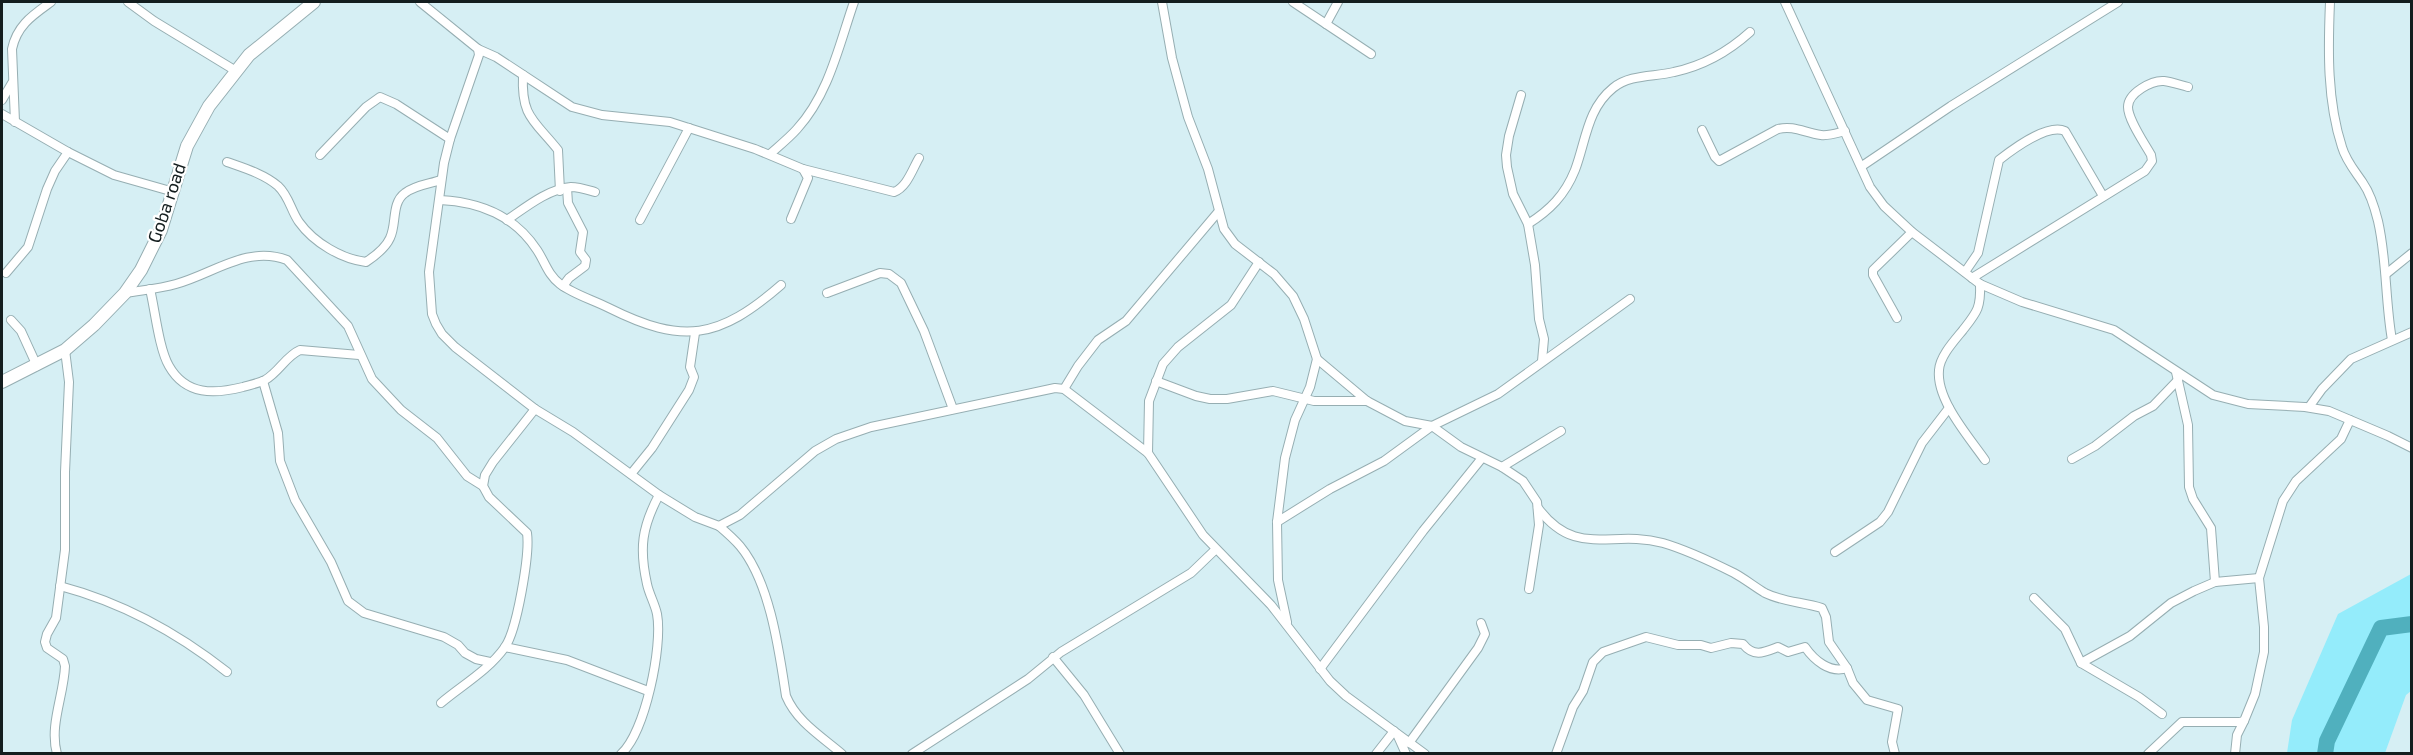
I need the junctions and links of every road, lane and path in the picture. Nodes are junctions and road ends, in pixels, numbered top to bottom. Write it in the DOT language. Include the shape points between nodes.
graph roads {
  1 [pos="51,2"];
  2 [pos="128,2"];
  3 [pos="314,2"];
  4 [pos="420,2"];
  5 [pos="854,2"];
  6 [pos="1162,2"];
  7 [pos="1293,2"];
  8 [pos="1338,2"];
  9 [pos="1785,2"];
  10 [pos="2118,2"];
  11 [pos="2330,2"];
  12 [pos="1326,24"];
  13 [pos="1750,32"];
  14 [pos="478,49"];
  15 [pos="1371,54"];
  16 [pos="236,71"];
  17 [pos="523,75"];
  18 [pos="13,82"];
  19 [pos="2188,87"];
  20 [pos="1521,95"];
  21 [pos="2,100"];
  22 [pos="2,114"];
  23 [pos="15,122"];
  24 [pos="689,128"];
  25 [pos="1702,130"];
  26 [pos="1845,131"];
  27 [pos="450,139"];
  28 [pos="68,152"];
  29 [pos="770,154"];
  30 [pos="320,155"];
  31 [pos="919,158"];
  32 [pos="227,162"];
  33 [pos="1862,166"];
  34 [pos="803,169"];
  35 [pos="441,180"];
  36 [pos="563,190"];
  37 [pos="174,192"];
  38 [pos="595,192"];
  39 [pos="2103,196"];
  40 [pos="440,200"];
  41 [pos="1219,212"];
  42 [pos="791,219"];
  43 [pos="507,220"];
  44 [pos="640,220"];
  45 [pos="1528,224"];
  46 [pos="1912,232"];
  47 [pos="2412,254"];
  48 [pos="1259,262"];
  49 [pos="6,273"];
  50 [pos="2386,274"];
  51 [pos="1968,275"];
  52 [pos="782,285"];
  53 [pos="1980,285"];
  54 [pos="563,286"];
  55 [pos="150,289"];
  56 [pos="125,293"];
  57 [pos="827,293"];
  58 [pos="1630,299"];
  59 [pos="1897,318"];
  60 [pos="11,320"];
  61 [pos="2412,332"];
  62 [pos="695,333"];
  63 [pos="2392,340"];
  64 [pos="65,350"];
  65 [pos="360,355"];
  66 [pos="1317,359"];
  67 [pos="1542,361"];
  68 [pos="37,366"];
  69 [pos="2177,376"];
  70 [pos="263,381"];
  71 [pos="1156,381"];
  72 [pos="2,382"];
  73 [pos="1065,389"];
  74 [pos="1305,398"];
  75 [pos="1367,401"];
  76 [pos="2309,407"];
  77 [pos="1950,408"];
  78 [pos="534,409"];
  79 [pos="953,409"];
  80 [pos="2350,420"];
  81 [pos="1432,426"];
  82 [pos="1561,431"];
  83 [pos="2412,448"];
  84 [pos="1148,453"];
  85 [pos="1482,458"];
  86 [pos="2072,459"];
  87 [pos="1985,460"];
  88 [pos="1502,467"];
  89 [pos="631,474"];
  90 [pos="483,486"];
  91 [pos="659,495"];
  92 [pos="1538,508"];
  93 [pos="1278,522"];
  94 [pos="719,526"];
  95 [pos="1215,550"];
  96 [pos="1835,552"];
  97 [pos="2259,578"];
  98 [pos="2215,582"];
  99 [pos="60,586"];
  100 [pos="1529,589"];
  101 [pos="2034,598"];
  102 [pos="1481,622"];
  103 [pos="1288,625"];
  104 [pos="505,647"];
  105 [pos="1053,657"];
  106 [pos="490,662"];
  107 [pos="2081,663"];
  108 [pos="1847,668"];
  109 [pos="1320,669"];
  110 [pos="227,672"];
  111 [pos="648,691"];
  112 [pos="441,703"];
  113 [pos="2162,714"];
  114 [pos="2244,721"];
  115 [pos="1396,733"];
  116 [pos="1409,742"];
  117 [pos="57,753"];
  118 [pos="621,753"];
  119 [pos="842,753"];
  120 [pos="912,753"];
  121 [pos="1120,753"];
  122 [pos="1376,753"];
  123 [pos="1406,753"];
  124 [pos="1425,753"];
  125 [pos="1556,753"];
  126 [pos="1895,753"];
  127 [pos="2148,753"];
  128 [pos="2235,753"];
  1 -- 18 [label="street" via="19,28 12,49"];
  2 -- 16 [label="street"];
  3 -- 16 [label="street, Goba road" via="249,55"];
  4 -- 14 [label="street"];
  5 -- 29 [label="street" via="837,58 810,112 798,129"];
  6 -- 41 [label="street" via="1180,88"];
  7 -- 12 [label="street"];
  8 -- 12 [label="street"];
  9 -- 26 [label="street"];
  10 -- 33 [label="street"];
  11 -- 50 [label="street" via="2332,106 2342,148 2365,185 2377,219"];
  12 -- 15 [label="street"];
  13 -- 45 [label="street" via="1727,51 1693,68 1645,76 1615,87 1594,109 1574,172 1561,195 1550,210"];
  14 -- 17 [label="street"];
  14 -- 27 [label="street" via="475,70"];
  16 -- 37 [label="street, Goba road" via="209,106 187,146"];
  17 -- 24 [label="street" via="583,111"];
  17 -- 36 [label="street" via="525,108 558,150"];
  18 -- 21 [label="street"];
  18 -- 23 [label="street"];
  19 -- 39 [label="street" via="2158,81 2133,96 2128,107 2130,115 2152,161 2145,171"];
  20 -- 45 [label="street" via="1506,155 1508,178"];
  22 -- 23 [label="street"];
  23 -- 28 [label="street"];
  24 -- 29 [label="street"];
  24 -- 44 [label="street"];
  25 -- 26 [label="street" via="1719,161 1786,127 1820,135"];
  26 -- 33 [label="street"];
  27 -- 30 [label="street" via="380,97"];
  27 -- 35 [label="street"];
  28 -- 37 [label="street" via="114,175"];
  28 -- 49 [label="street" via="47,189 28,248"];
  29 -- 34 [label="street"];
  31 -- 34 [label="street" via="905,184 894,192"];
  32 -- 35 [label="street" via="277,185 303,228 319,242 354,261 366,261 385,246 402,195"];
  33 -- 46 [label="street" via="1870,187 1884,206"];
  34 -- 42 [label="street" via="808,178"];
  35 -- 40 [label="street"];
  36 -- 38 [label="street"];
  36 -- 43 [label="street" via="534,202"];
  36 -- 54 [label="street" via="583,232 580,252 586,260 585,266"];
  37 -- 56 [label="street, Goba road" via="161,230"];
  39 -- 51 [label="street"];
  39 -- 51 [label="street" via="2065,130 2050,130 2025,142 2000,160 1978,253"];
  40 -- 43 [label="street" via="478,204"];
  40 -- 78 [label="street" via="429,272 436,324 455,347"];
  41 -- 48 [label="street" via="1224,229 1236,244"];
  41 -- 73 [label="street" via="1126,321 1098,340"];
  43 -- 54 [label="street" via="537,249 549,272"];
  45 -- 67 [label="street" via="1544,339"];
  46 -- 51 [label="street"];
  46 -- 59 [label="street" via="1873,275"];
  47 -- 50 [label="street"];
  48 -- 66 [label="street" via="1293,296"];
  48 -- 71 [label="street" via="1231,305 1178,347 1163,364"];
  50 -- 63 [label="street"];
  51 -- 53 [label="street"];
  52 -- 62 [label="street" via="738,319"];
  53 -- 69 [label="street" via="2114,330"];
  53 -- 77 [label="street" via="1981,303 1938,368"];
  54 -- 62 [label="street" via="632,320"];
  55 -- 56 [label="street"];
  55 -- 65 [label="street" via="200,276 242,258 287,260 348,326"];
  55 -- 70 [label="street" via="169,366 184,381 210,393"];
  56 -- 64 [label="street, Goba road"];
  57 -- 79 [label="street" via="880,273 901,283"];
  58 -- 67 [label="street"];
  60 -- 68 [label="street" via="21,331"];
  61 -- 63 [label="street"];
  62 -- 89 [label="street" via="690,367 694,377 689,390"];
  63 -- 76 [label="street" via="2351,359"];
  64 -- 68 [label="street, Goba road"];
  64 -- 99 [label="street" via="69,411 65,550"];
  65 -- 70 [label="street" via="300,350"];
  65 -- 90 [label="street" via="372,379 401,410 437,438 466,476"];
  66 -- 74 [label="street"];
  66 -- 75 [label="street"];
  67 -- 81 [label="street" via="1498,394"];
  68 -- 72 [label="street, Goba road"];
  69 -- 76 [label="street" via="2228,400"];
  69 -- 86 [label="street" via="2152,406"];
  69 -- 98 [label="street" via="2187,425 2189,487 2211,528"];
  70 -- 106 [label="street" via="278,433 280,461 295,500 331,562 348,601 364,613 444,637 476,659"];
  71 -- 74 [label="street" via="1210,399 1273,391"];
  71 -- 84 [label="street" via="1149,401"];
  73 -- 79 [label="street"];
  73 -- 84 [label="street"];
  74 -- 75 [label="street" via="1321,402"];
  74 -- 93 [label="street" via="1285,458"];
  75 -- 81 [label="street" via="1406,421"];
  76 -- 80 [label="street"];
  77 -- 87 [label="street"];
  77 -- 96 [label="street" via="1922,443 1888,512 1880,522"];
  78 -- 89 [label="street"];
  78 -- 90 [label="street" via="493,462"];
  79 -- 94 [label="street" via="836,439 815,451 740,515"];
  80 -- 83 [label="street"];
  80 -- 97 [label="street" via="2341,439 2289,490"];
  81 -- 85 [label="street"];
  81 -- 93 [label="street" via="1384,461"];
  82 -- 88 [label="street"];
  84 -- 95 [label="street"];
  85 -- 88 [label="street"];
  85 -- 109 [label="street"];
  88 -- 92 [label="street" via="1523,481"];
  89 -- 91 [label="street"];
  90 -- 104 [label="street" via="489,497 527,533 518,612"];
  91 -- 94 [label="street" via="695,517"];
  91 -- 111 [label="street" via="643,533 647,584 658,630"];
  92 -- 100 [label="street"];
  92 -- 108 [label="street" via="1557,530 1576,538 1662,543 1736,574 1767,593 1822,608 1829,642"];
  93 -- 103 [label="street" via="1278,580"];
  94 -- 119 [label="street" via="740,546 765,594 791,709"];
  95 -- 103 [label="street"];
  95 -- 105 [label="street" via="1191,573"];
  97 -- 98 [label="street"];
  97 -- 114 [label="street" via="2264,651 2255,694"];
  98 -- 107 [label="street" via="2171,603 2130,636"];
  99 -- 110 [label="street" via="98,597 184,640"];
  99 -- 117 [label="street" via="56,618 45,642 63,659 64,666 54,738"];
  101 -- 107 [label="street" via="2065,629"];
  102 -- 116 [label="street" via="1485,634 1478,648"];
  103 -- 109 [label="street"];
  104 -- 106 [label="street"];
  104 -- 111 [label="street" via="567,660"];
  105 -- 120 [label="street" via="1009,692"];
  105 -- 121 [label="street" via="1084,695"];
  106 -- 112 [label="street"];
  107 -- 113 [label="street"];
  108 -- 125 [label="street" via="1825,666 1805,647 1788,652 1778,647 1756,653 1743,644 1711,648 1646,637 1618,645 1593,662"];
  108 -- 126 [label="street" via="1853,683 1868,700 1898,709 1892,742"];
  109 -- 115 [label="street" via="1346,696"];
  111 -- 118 [label="street" via="640,724"];
  114 -- 127 [label="street" via="2182,722"];
  114 -- 128 [label="street"];
  115 -- 116 [label="street"];
  115 -- 122 [label="street"];
  115 -- 123 [label="street"];
  116 -- 124 [label="street"];
}
